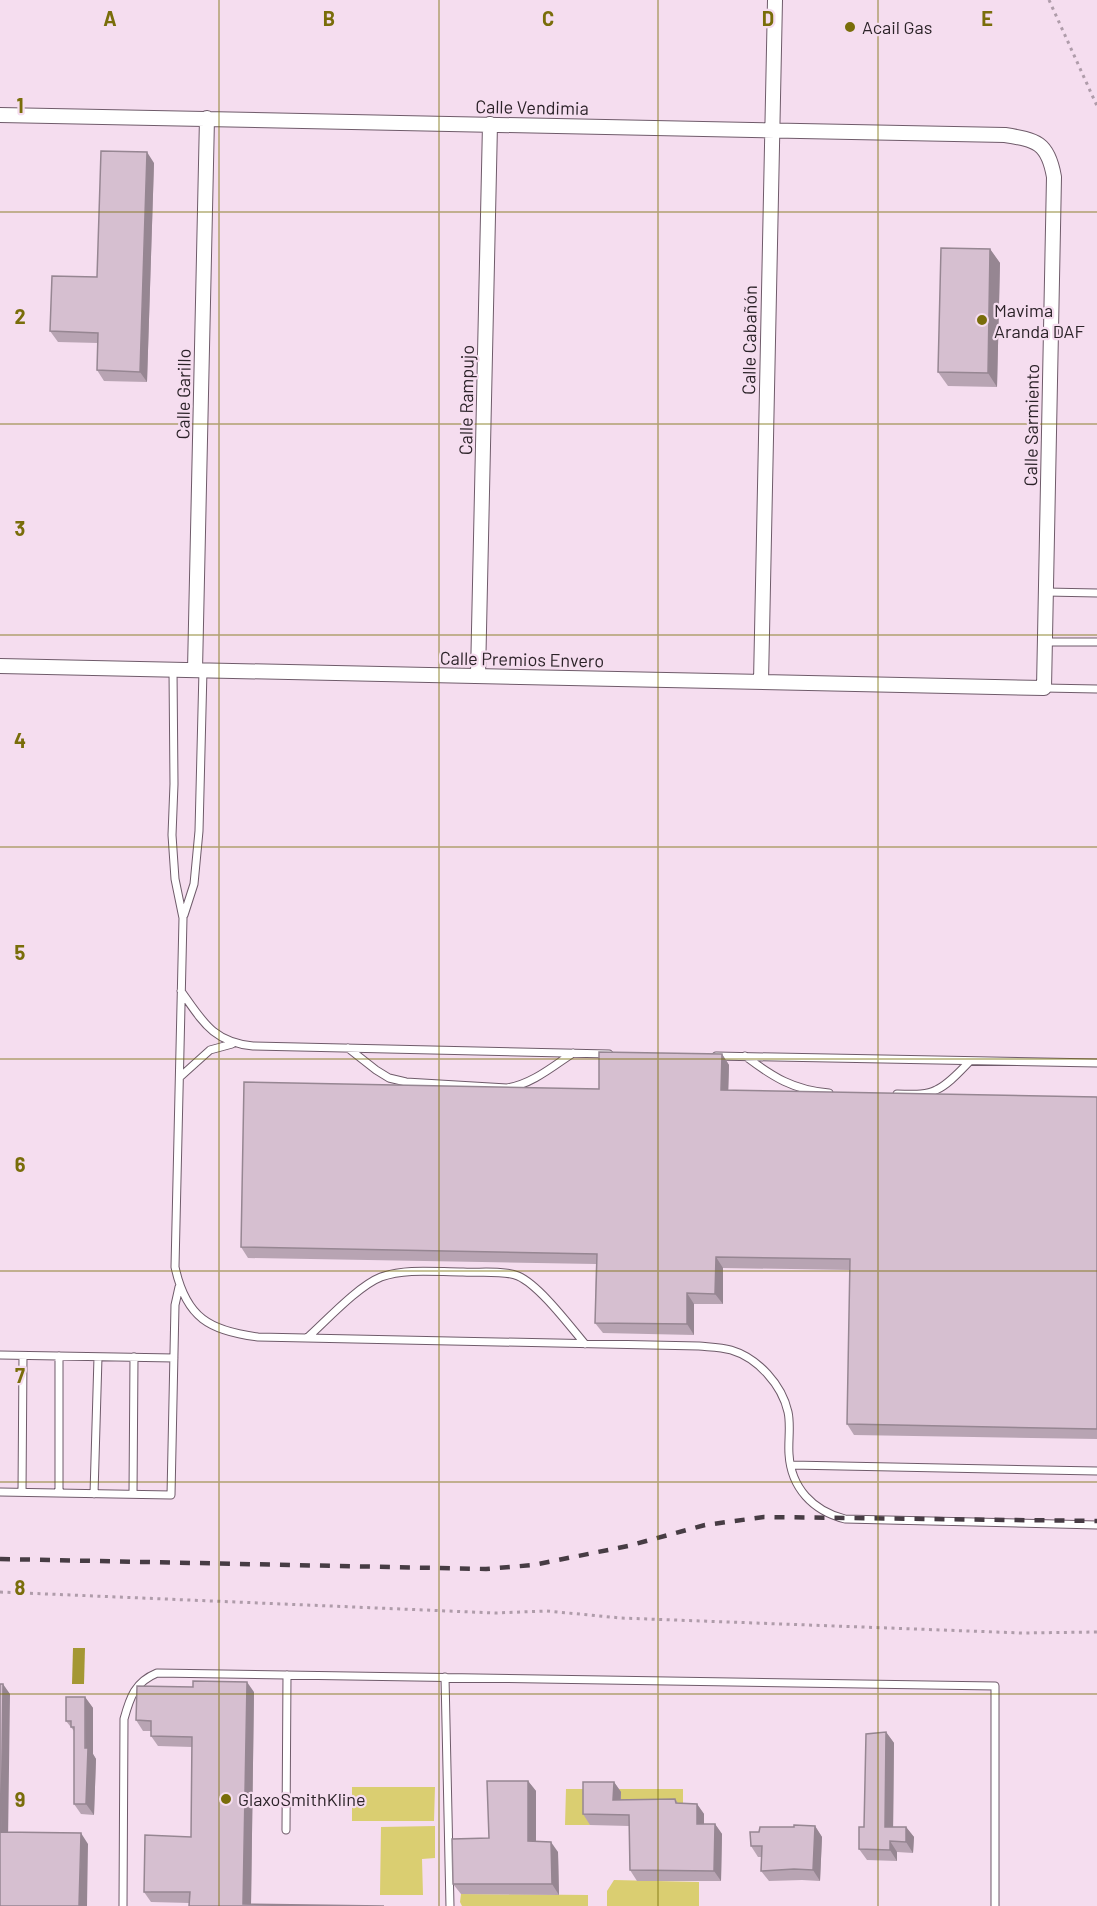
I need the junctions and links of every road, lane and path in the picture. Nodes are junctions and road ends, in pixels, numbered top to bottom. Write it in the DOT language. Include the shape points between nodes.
graph roads {
  1 [pos="775,0"];
  2 [pos="1049,0"];
  3 [pos="1097,106"];
  4 [pos="0,115"];
  5 [pos="207,118"];
  6 [pos="490,124"];
  7 [pos="772,130"];
  8 [pos="1052,163"];
  9 [pos="1046,592"];
  10 [pos="1097,593"];
  11 [pos="1045,642"];
  12 [pos="1097,642"];
  13 [pos="0,666"];
  14 [pos="173,670"];
  15 [pos="199,670"];
  16 [pos="478,676"];
  17 [pos="761,682"];
  18 [pos="1044,688"];
  19 [pos="1097,689"];
  20 [pos="183,918"];
  21 [pos="181,991"];
  22 [pos="234,1044"];
  23 [pos="348,1048"];
  24 [pos="573,1053"];
  25 [pos="619,1054"];
  26 [pos="711,1056"];
  27 [pos="745,1056"];
  28 [pos="970,1061"];
  29 [pos="1097,1063"];
  30 [pos="180,1077"];
  31 [pos="840,1094"];
  32 [pos="892,1094"];
  33 [pos="179,1287"];
  34 [pos="306,1338"];
  35 [pos="585,1344"];
  36 [pos="0,1355"];
  37 [pos="24,1356"];
  38 [pos="59,1356"];
  39 [pos="98,1357"];
  40 [pos="134,1358"];
  41 [pos="174,1358"];
  42 [pos="790,1465"];
  43 [pos="1097,1471"];
  44 [pos="0,1492"];
  45 [pos="22,1492"];
  46 [pos="59,1493"];
  47 [pos="94,1494"];
  48 [pos="133,1494"];
  49 [pos="1097,1525"];
  50 [pos="0,1592"];
  51 [pos="1097,1632"];
  52 [pos="287,1675"];
  53 [pos="445,1677"];
  54 [pos="286,1830"];
  55 [pos="123,1906"];
  56 [pos="450,1906"];
  57 [pos="995,1906"];
  1 -- 7 [label="street, Calle Cabañón"];
  2 -- 3 [label="path"];
  4 -- 5 [label="street, Calle Vendimia"];
  5 -- 6 [label="street, Calle Vendimia"];
  5 -- 15 [label="street, Calle Garillo"];
  6 -- 7 [label="street, Calle Vendimia"];
  6 -- 16 [label="street, Calle Rampujo"];
  7 -- 8 [label="street, Calle Vendimia" via="1005,135 1033,140"];
  7 -- 17 [label="street, Calle Cabañón"];
  8 -- 9 [label="street, Calle Sarmiento"];
  9 -- 10 [label="lane"];
  9 -- 11 [label="street, Calle Sarmiento"];
  11 -- 12 [label="lane"];
  11 -- 18 [label="street, Calle Sarmiento"];
  13 -- 14 [label="street, Calle Premios Envero"];
  14 -- 15 [label="street, Calle Premios Envero"];
  14 -- 20 [label="lane" via="172,835"];
  15 -- 16 [label="street, Calle Premios Envero"];
  15 -- 20 [label="lane" via="199,831 194,884"];
  16 -- 17 [label="street, Calle Premios Envero"];
  17 -- 18 [label="street, Calle Premios Envero"];
  18 -- 19 [label="lane"];
  20 -- 21 [label="lane"];
  21 -- 22 [label="lane" via="208,1028"];
  21 -- 30 [label="lane"];
  22 -- 23 [label="lane"];
  22 -- 30 [label="lane" via="210,1050"];
  23 -- 24 [label="lane"];
  23 -- 24 [label="lane" via="389,1078 507,1088 532,1080"];
  24 -- 25 [label="lane"];
  26 -- 27 [label="lane"];
  27 -- 28 [label="lane"];
  27 -- 31 [label="lane" via="794,1087"];
  28 -- 29 [label="lane"];
  28 -- 32 [label="lane" via="936,1091"];
  30 -- 33 [label="lane" via="175,1267"];
  33 -- 34 [label="lane" via="186,1301 213,1327 232,1334"];
  33 -- 41 [label="lane"];
  34 -- 35 [label="lane"];
  34 -- 35 [label="lane" via="379,1278 415,1272 494,1273 517,1275 535,1287"];
  35 -- 42 [label="lane" via="699,1346 731,1350 749,1358 783,1397 788,1414"];
  36 -- 37 [label="lane"];
  37 -- 38 [label="lane"];
  37 -- 45 [label="lane"];
  38 -- 39 [label="lane"];
  38 -- 46 [label="lane"];
  39 -- 40 [label="lane"];
  39 -- 47 [label="lane"];
  40 -- 41 [label="lane"];
  40 -- 48 [label="lane"];
  41 -- 48 [label="lane" via="171,1495"];
  42 -- 43 [label="lane"];
  42 -- 49 [label="lane" via="797,1486 814,1504 845,1519"];
  44 -- 45 [label="lane"];
  45 -- 46 [label="lane"];
  46 -- 47 [label="lane"];
  47 -- 48 [label="lane"];
  50 -- 51 [label="path" via="547,1611 621,1618 927,1630"];
  52 -- 53 [label="lane"];
  52 -- 54 [label="lane"];
  52 -- 55 [label="lane" via="157,1673 139,1684 129,1699 124,1719"];
  53 -- 56 [label="lane"];
  53 -- 57 [label="lane" via="995,1686"];
}
